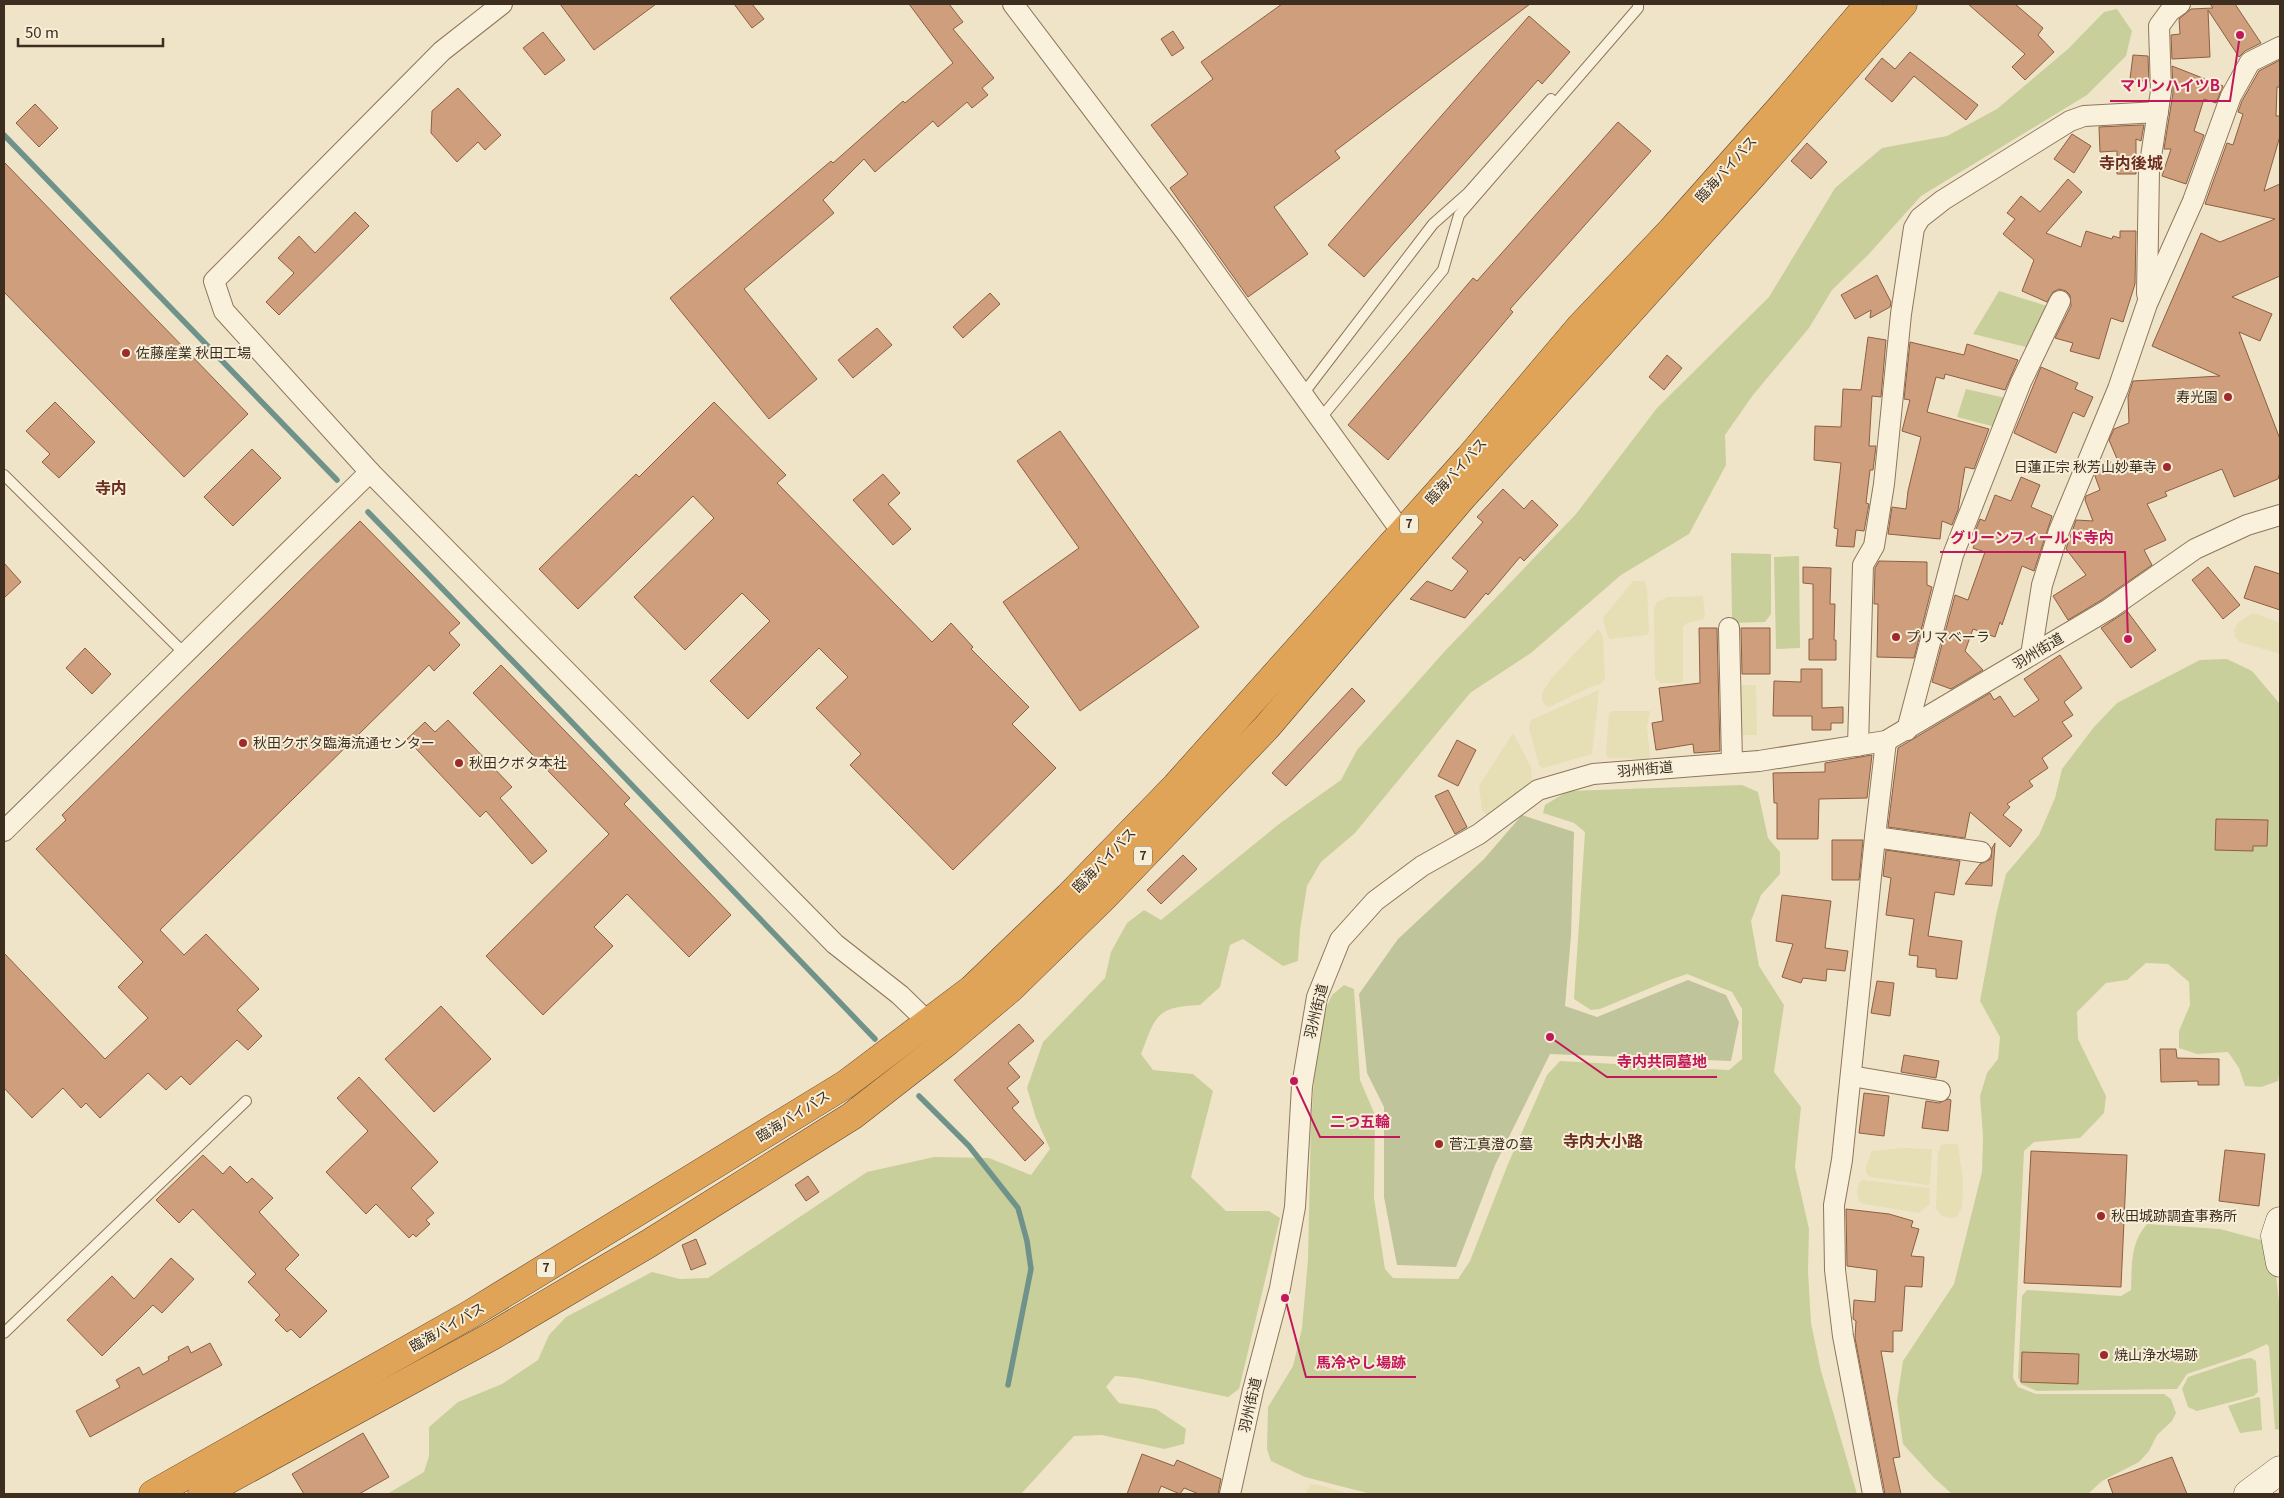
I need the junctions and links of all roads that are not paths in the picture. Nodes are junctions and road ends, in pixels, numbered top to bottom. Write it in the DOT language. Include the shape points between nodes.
graph roads {
  1 [pos="502,4"];
  2 [pos="1013,4"];
  3 [pos="1634,4"];
  4 [pos="1638,4"];
  5 [pos="1869,4"];
  6 [pos="1903,4"];
  7 [pos="2180,4"];
  8 [pos="2280,47"];
  9 [pos="2158,112"];
  10 [pos="2060,301"];
  11 [pos="2147,304"];
  12 [pos="1303,394"];
  13 [pos="1320,419"];
  14 [pos="370,472"];
  15 [pos="4,475"];
  16 [pos="2280,515"];
  17 [pos="1409,542"];
  18 [pos="1729,628"];
  19 [pos="184,653"];
  20 [pos="2031,655"];
  21 [pos="1907,730"];
  22 [pos="1886,742"];
  23 [pos="1858,746"];
  24 [pos="1732,763"];
  25 [pos="4,831"];
  26 [pos="1875,837"];
  27 [pos="1981,852"];
  28 [pos="938,1032"];
  29 [pos="1851,1076"];
  30 [pos="1940,1090"];
  31 [pos="246,1101"];
  32 [pos="2280,1221"];
  33 [pos="2280,1263"];
  34 [pos="4,1333"];
  35 [pos="2280,1470"];
  36 [pos="153,1494"];
  37 [pos="202,1494"];
  38 [pos="1230,1494"];
  39 [pos="1873,1494"];
  40 [pos="2248,1494"];
  1 -- 14 [label="street" via="442,51 214,281 224,311"];
  2 -- 12 [label="street" via="1185,230"];
  3 -- 12 [label="lane" via="1468,193 1433,224"];
  4 -- 13 [label="lane" via="1638,8 1460,215 1443,270"];
  5 -- 17 [label="highway, 臨海バイパス / 7" via="1671,231 1579,328 1469,458"];
  6 -- 17 [label="highway, 臨海バイパス / 7" via="1751,178 1460,500"];
  7 -- 9 [label="street" via="2159,26 2161,91"];
  8 -- 11 [label="street" via="2250,62 2231,96 2193,201"];
  9 -- 11 [label="street" via="2149,170"];
  9 -- 23 [label="street" via="2084,116 2070,121 1943,200 1920,218 1914,228 1901,314 1884,484 1874,546 1864,565"];
  10 -- 21 [label="street" via="2021,382 1953,556"];
  11 -- 20 [label="street" via="2118,389 2053,549 2042,585"];
  12 -- 13 [label="street"];
  13 -- 17 [label="street"];
  14 -- 19 [label="street"];
  14 -- 28 [label="street" via="835,944 900,995"];
  15 -- 19 [label="lane"];
  16 -- 20 [label="street, 羽州街道" via="2247,525 2194,550 2109,609"];
  17 -- 28 [label="highway, 臨海バイパス / 7" via="1368,606 1266,728 1103,898 1011,988"];
  18 -- 24 [label="street"];
  19 -- 25 [label="street"];
  20 -- 21 [label="street, 羽州街道"];
  21 -- 22 [label="street, 羽州街道"];
  22 -- 23 [label="street, 羽州街道"];
  22 -- 26 [label="street"];
  23 -- 24 [label="street, 羽州街道"];
  24 -- 38 [label="street, 羽州街道" via="1593,774 1538,790 1479,834 1422,866 1375,902 1340,940 1317,997 1310,1030 1302,1086 1295,1207 1282,1280"];
  26 -- 27 [label="street"];
  26 -- 29 [label="street"];
  28 -- 36 [label="highway, 臨海バイパス / 7" via="846,1084 477,1310"];
  28 -- 37 [label="highway, 臨海バイパス / 7" via="852,1116 648,1244 492,1336"];
  29 -- 30 [label="street"];
  29 -- 39 [label="street" via="1834,1205 1835,1270 1843,1336"];
  31 -- 34 [label="lane"];
  32 -- 33 [label="street" via="2276,1236"];
  35 -- 40 [label="street"];
}
